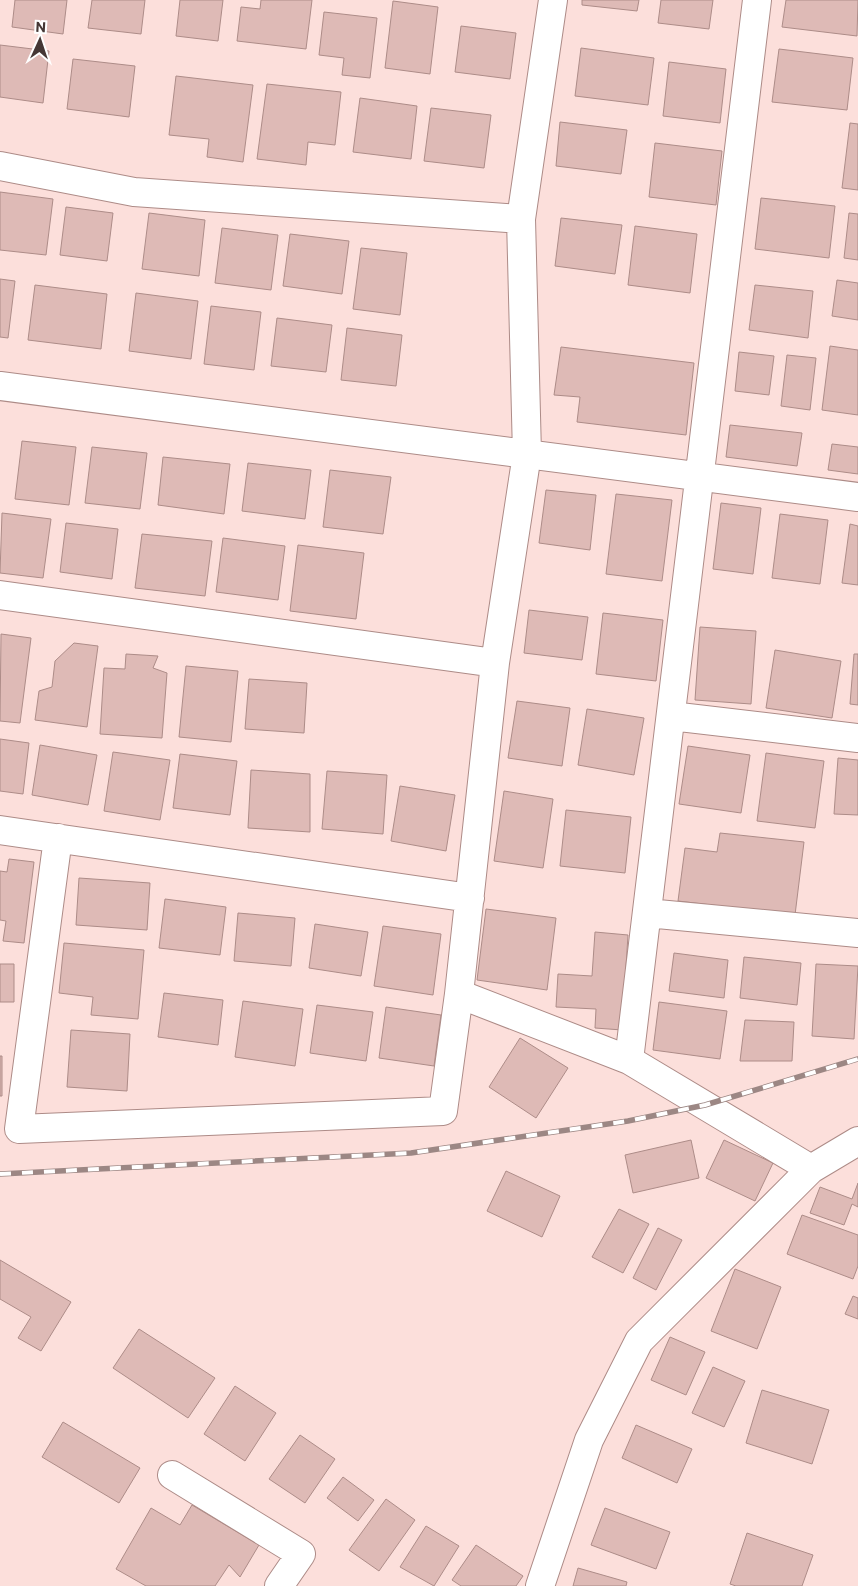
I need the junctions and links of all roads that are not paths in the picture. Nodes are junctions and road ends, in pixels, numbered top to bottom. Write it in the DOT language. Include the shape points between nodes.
graph roads {
  1 [pos="553,0"];
  2 [pos="757,0"];
  3 [pos="0,166"];
  4 [pos="521,219"];
  5 [pos="0,386"];
  6 [pos="527,454"];
  7 [pos="701,477"];
  8 [pos="858,497"];
  9 [pos="0,595"];
  10 [pos="495,663"];
  11 [pos="671,716"];
  12 [pos="858,738"];
  13 [pos="0,830"];
  14 [pos="58,838"];
  15 [pos="470,898"];
  16 [pos="647,913"];
  17 [pos="858,933"];
  18 [pos="460,994"];
  19 [pos="629,1060"];
  20 [pos="858,1141"];
  21 [pos="811,1169"];
  22 [pos="172,1475"];
  23 [pos="279,1586"];
  24 [pos="540,1586"];
  1 -- 4 [label="street"];
  2 -- 7 [label="street"];
  3 -- 4 [label="street" via="134,192"];
  4 -- 6 [label="street"];
  5 -- 6 [label="street"];
  6 -- 7 [label="street"];
  6 -- 10 [label="street"];
  7 -- 8 [label="street"];
  7 -- 11 [label="street"];
  9 -- 10 [label="street"];
  10 -- 15 [label="street"];
  11 -- 12 [label="street"];
  11 -- 16 [label="street"];
  13 -- 14 [label="street"];
  14 -- 15 [label="street"];
  14 -- 18 [label="street" via="19,1129 443,1112"];
  15 -- 18 [label="street"];
  16 -- 17 [label="street"];
  16 -- 19 [label="street"];
  18 -- 19 [label="street"];
  19 -- 21 [label="street"];
  20 -- 21 [label="street"];
  21 -- 24 [label="street" via="639,1341 589,1440"];
  22 -- 23 [label="street" via="301,1554"];
}
